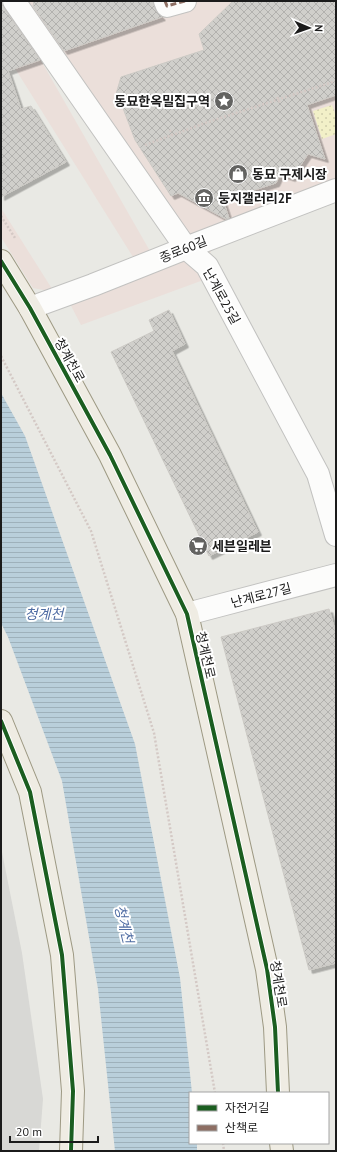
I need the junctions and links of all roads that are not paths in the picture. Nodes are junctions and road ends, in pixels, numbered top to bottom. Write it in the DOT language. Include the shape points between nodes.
graph roads {
  1 [pos="14,1"];
  2 [pos="165,1"];
  3 [pos="185,1"];
  4 [pos="336,190"];
  5 [pos="186,248"];
  6 [pos="1,261"];
  7 [pos="30,308"];
  8 [pos="336,535"];
  9 [pos="336,575"];
  10 [pos="187,614"];
  11 [pos="1,721"];
  12 [pos="278,1092"];
  13 [pos="71,1151"];
  1 -- 5 [label="street, 난계로25길"];
  2 -- 3 [label="street" via="167,6"];
  4 -- 5 [label="street, 종로60길"];
  5 -- 7 [label="street, 종로60길" via="93,286"];
  5 -- 8 [label="street, 난계로25길" via="207,266 318,474"];
  6 -- 7 [label="main road, 청계천로"];
  7 -- 10 [label="main road, 청계천로" via="110,454"];
  9 -- 10 [label="street, 난계로27길"];
  10 -- 12 [label="main road, 청계천로" via="267,969 275,1026"];
  11 -- 13 [label="main road" via="30,792 62,955 73,1091"];
}
